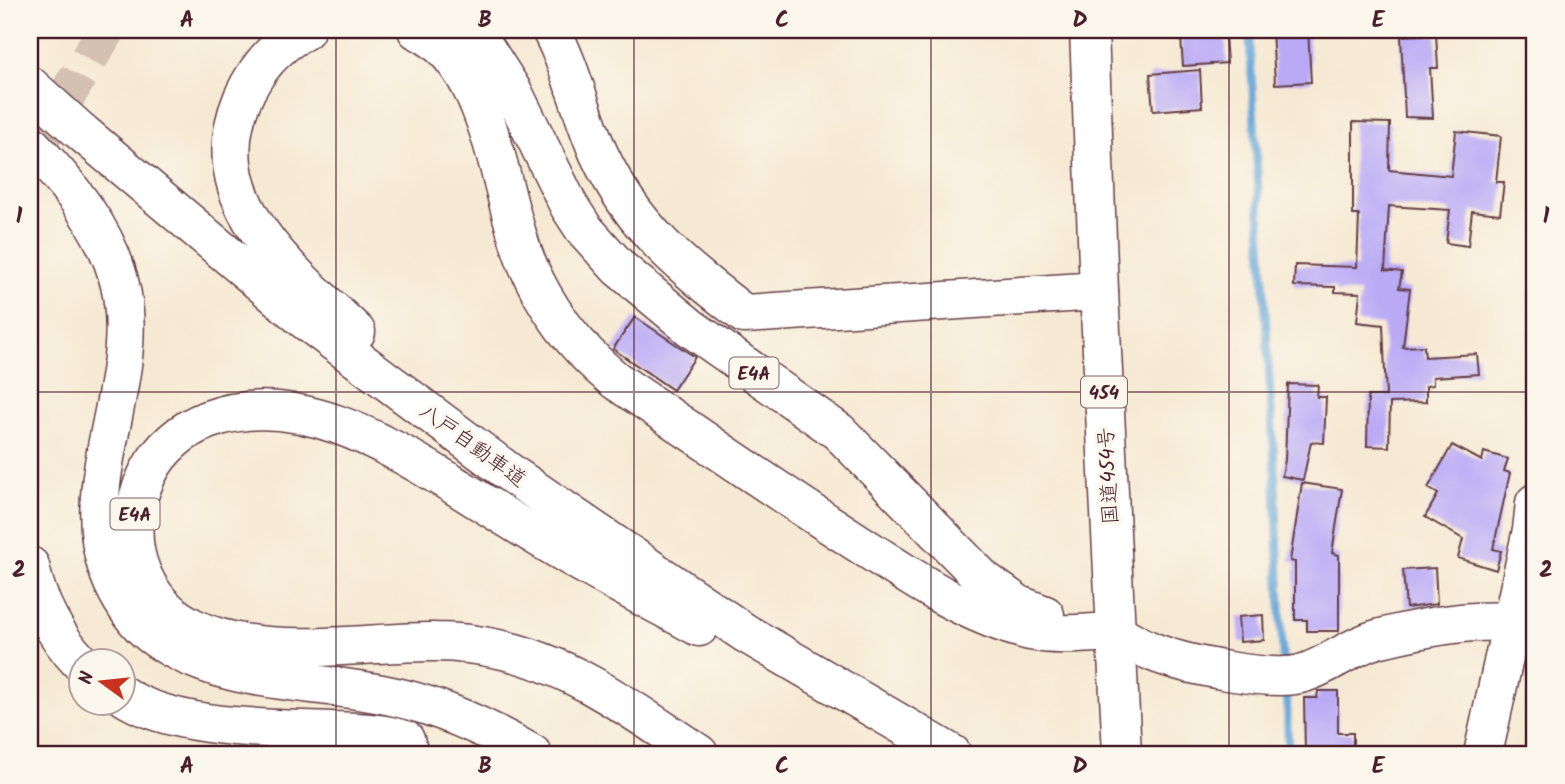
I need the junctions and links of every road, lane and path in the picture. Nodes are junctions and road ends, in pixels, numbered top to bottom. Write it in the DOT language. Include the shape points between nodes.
graph roads {
  1 [pos="305,30"];
  2 [pos="417,30"];
  3 [pos="470,30"];
  4 [pos="551,30"];
  5 [pos="1089,30"];
  6 [pos="30,86"];
  7 [pos="30,113"];
  8 [pos="30,145"];
  9 [pos="1099,291"];
  10 [pos="1535,503"];
  11 [pos="30,566"];
  12 [pos="1524,621"];
  13 [pos="699,627"];
  14 [pos="1115,632"];
  15 [pos="745,633"];
  16 [pos="67,648"];
  17 [pos="136,701"];
  18 [pos="409,754"];
  19 [pos="532,754"];
  20 [pos="699,754"];
  21 [pos="914,754"];
  22 [pos="952,754"];
  23 [pos="1122,754"];
  24 [pos="1483,754"];
  1 -- 15 [label="main road" via="277,48 261,66 247,88 232,135 237,193 266,243 376,352"];
  2 -- 14 [label="main road" via="443,48 469,82 488,128 527,264 565,331 590,359 824,521 978,614 1033,632"];
  3 -- 14 [label="main road, E4A" via="513,92 584,229 641,289 839,432 1001,594 1038,613"];
  4 -- 9 [label="main road" via="598,153 623,199 682,266 744,314"];
  5 -- 9 [label="main road, 国道454号 / 454"];
  6 -- 15 [label="main road, 八戸自動車道" via="305,320 514,476"];
  7 -- 13 [label="main road, 八戸自動車道 / E4A" via="318,355 479,475"];
  8 -- 19 [label="main road, E4A" via="90,218 120,285 124,344 100,503 100,533 112,582 138,623 156,639 205,663 256,677 416,702 486,729"];
  9 -- 14 [label="main road, 国道454号 / 454"];
  10 -- 12 [label="main road"];
  11 -- 16 [label="main road" via="33,584"];
  12 -- 14 [label="main road" via="1462,622 1377,639 1320,667 1281,677 1153,652"];
  12 -- 24 [label="main road"];
  13 -- 20 [label="main road, E4A" via="569,556 401,452 363,434 300,415 248,411 200,422 164,450 150,469 135,512 136,558 144,579 171,613 212,635 263,646 434,641 509,652 590,686"];
  13 -- 21 [label="main road, 八戸自動車道 / E4A"];
  14 -- 23 [label="main road, 国道454号 / 454"];
  15 -- 22 [label="main road, 八戸自動車道"];
  17 -- 18 [label="main road" via="166,715 195,720 397,737 405,740"];
}
